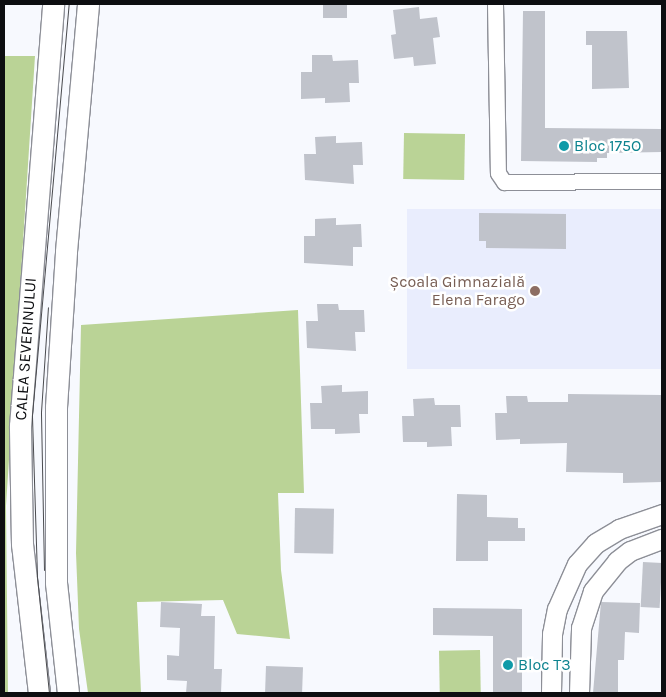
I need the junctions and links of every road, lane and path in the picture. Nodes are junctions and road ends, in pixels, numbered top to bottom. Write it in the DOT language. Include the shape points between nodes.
graph roads {
  1 [pos="53,4"];
  2 [pos="88,4"];
  3 [pos="495,4"];
  4 [pos="662,180"];
  5 [pos="662,514"];
  6 [pos="620,529"];
  7 [pos="662,539"];
  8 [pos="630,551"];
  9 [pos="39,693"];
  10 [pos="68,693"];
  11 [pos="551,693"];
  12 [pos="579,693"];
  1 -- 9 [label="main road, CALEA SEVERINULUI" via="20,435 22,544"];
  2 -- 10 [label="main road, CALEA SEVERINULUI" via="56,407 56,583"];
  3 -- 4 [label="street" via="498,173 504,182"];
  5 -- 6 [label="street"];
  6 -- 8 [label="street"];
  6 -- 11 [label="street" via="596,543 576,564 566,586 552,634"];
  7 -- 8 [label="street"];
  8 -- 12 [label="street" via="602,576 586,609 581,628"];
}
